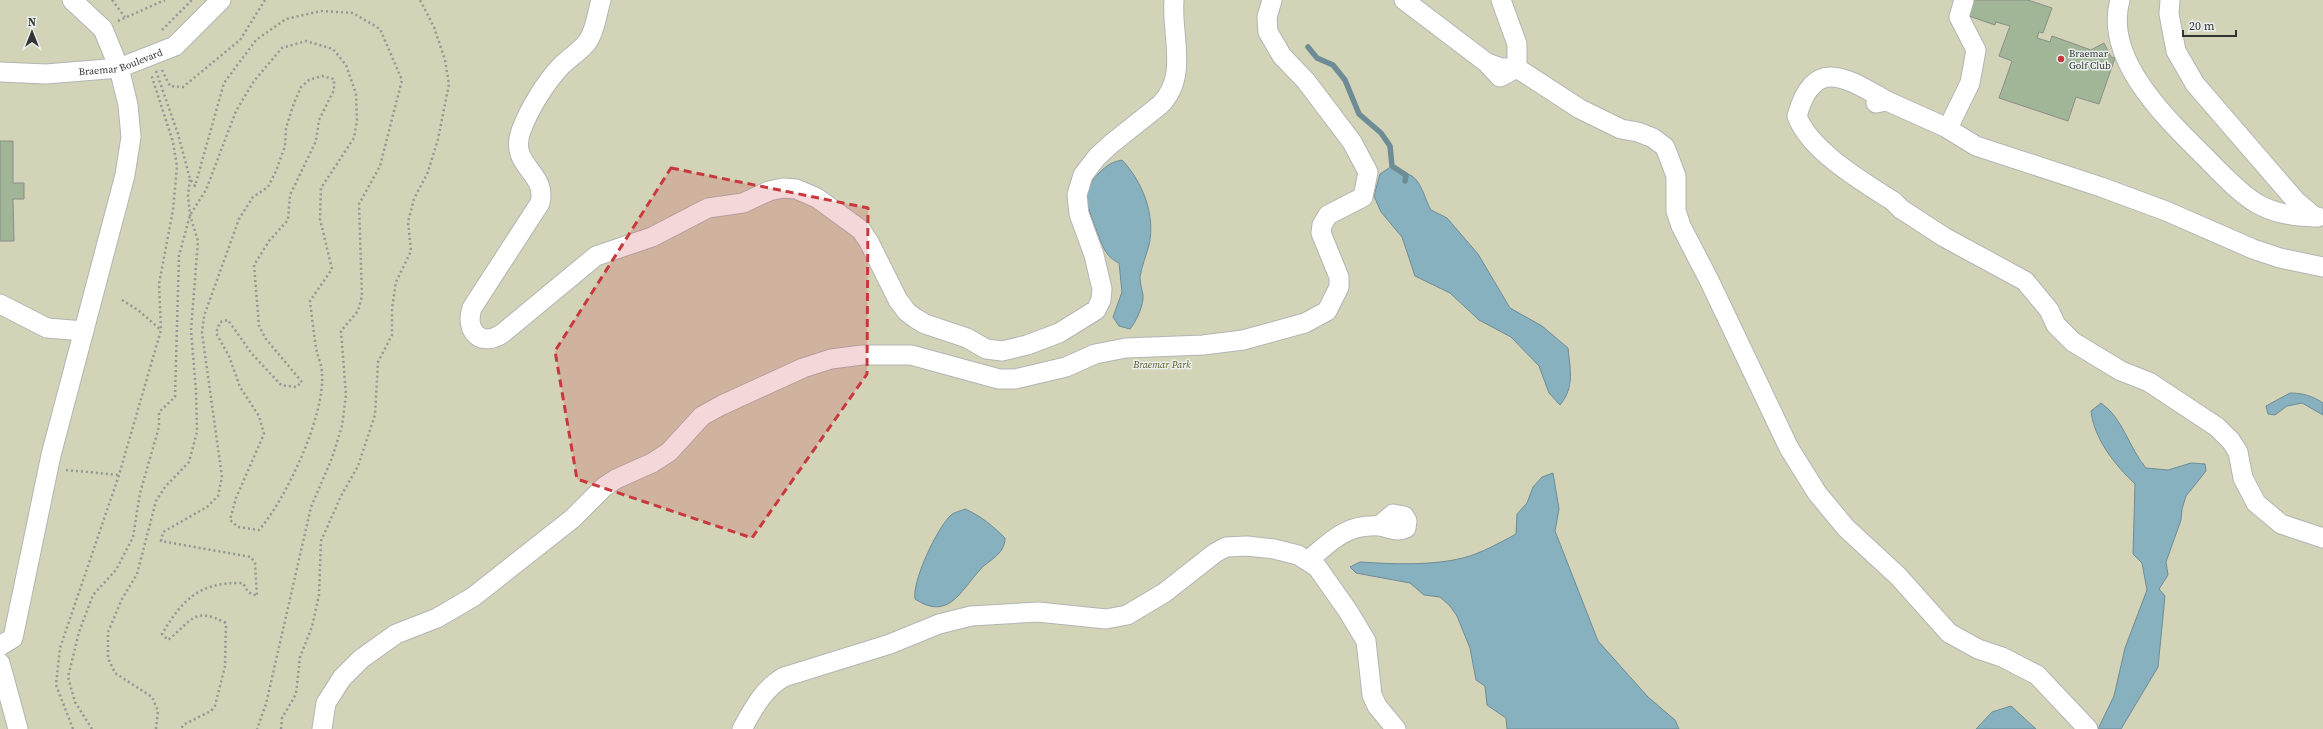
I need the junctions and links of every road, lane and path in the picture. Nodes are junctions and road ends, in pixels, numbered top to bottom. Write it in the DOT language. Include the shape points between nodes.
graph roads {
  1 [pos="72,0"];
  2 [pos="112,0"];
  3 [pos="165,0"];
  4 [pos="221,0"];
  5 [pos="266,0"];
  6 [pos="420,0"];
  7 [pos="601,0"];
  8 [pos="1174,0"];
  9 [pos="1272,0"];
  10 [pos="1404,0"];
  11 [pos="1501,0"];
  12 [pos="1964,0"];
  13 [pos="2120,0"];
  14 [pos="2170,0"];
  15 [pos="151,56"];
  16 [pos="119,68"];
  17 [pos="1517,68"];
  18 [pos="0,72"];
  19 [pos="1948,128"];
  20 [pos="190,179"];
  21 [pos="190,215"];
  22 [pos="2319,217"];
  23 [pos="2323,268"];
  24 [pos="122,300"];
  25 [pos="0,304"];
  26 [pos="161,330"];
  27 [pos="84,331"];
  28 [pos="49,468"];
  29 [pos="119,475"];
  30 [pos="1379,526"];
  31 [pos="2323,538"];
  32 [pos="1309,560"];
  33 [pos="0,646"];
  34 [pos="0,663"];
  35 [pos="18,729"];
  36 [pos="72,729"];
  37 [pos="92,729"];
  38 [pos="156,729"];
  39 [pos="181,729"];
  40 [pos="257,729"];
  41 [pos="281,729"];
  42 [pos="322,729"];
  43 [pos="742,729"];
  44 [pos="1396,729"];
  45 [pos="2088,729"];
  1 -- 16 [label="street" via="103,29"];
  2 -- 3 [label="path" via="125,17 148,10"];
  4 -- 15 [label="street, Braemar Boulevard" via="175,46"];
  5 -- 15 [label="path" via="240,40 183,87 170,86"];
  6 -- 41 [label="path" via="434,27 445,60 449,84 438,140 428,172 414,199 408,222 410,251 396,282 392,308 392,335 378,362 375,415 358,466 321,541 319,595 312,627 300,657 296,694 282,718"];
  7 -- 8 [label="street" via="589,40 555,74 527,116 521,132 518,144 520,157 540,182 542,194 540,203 472,308 471,328 478,337 497,338 596,256 652,237 708,208 743,204 769,191 783,188 796,189 818,198 861,230 898,300 907,312 925,324 967,338 986,349 1002,351 1058,333 1096,310 1101,300 1100,275 1079,214 1077,195 1083,175 1097,157 1168,98 1173,87 1177,49"];
  9 -- 42 [label="street" via="1267,17 1268,32 1282,56 1306,81 1352,142 1368,172 1363,197 1328,215 1322,225 1321,233 1339,277 1339,287 1327,311 1305,323 1244,340 1203,345 1126,348 1095,354 1066,367 1015,380 999,379 911,355 862,355 831,359 803,368 702,416 669,452 604,487 572,519 473,597 437,618 396,634 372,650 351,668 332,692 325,709"];
  10 -- 17 [label="street" via="1487,62 1500,77"];
  11 -- 17 [label="street" via="1517,44"];
  12 -- 19 [label="street" via="1959,17 1976,50 1970,84"];
  13 -- 22 [label="street" via="2117,10 2118,36 2131,68 2158,111 2256,203 2284,215"];
  14 -- 22 [label="street" via="2169,14 2176,51 2195,84 2296,201"];
  15 -- 16 [label="street, Braemar Boulevard"];
  15 -- 20 [label="path" via="178,134"];
  15 -- 26 [label="path" via="151,78 173,142 177,166 173,210 159,284"];
  16 -- 18 [label="street, Braemar Boulevard" via="46,74"];
  16 -- 27 [label="street" via="128,105 131,136 125,175"];
  17 -- 45 [label="street" via="1586,112 1621,129 1653,138 1665,148 1676,176 1676,211 1681,226 1786,442 1817,493 1856,538 1898,576 1949,633 2037,675"];
  19 -- 23 [label="street" via="1976,146 2159,208 2280,258"];
  19 -- 31 [label="street" via="1887,102 1865,101 1862,87 1834,76 1818,79 1810,87 1797,116 1801,128 1832,158 1901,209 1944,237 2025,281 2049,310 2056,325 2073,342 2121,371 2148,382 2217,427 2238,452 2243,478 2256,503 2281,524"];
  20 -- 21 [label="path"];
  20 -- 40 [label="path" via="195,186 224,83 256,40 286,19 321,11 353,13 380,29 402,80 380,166 359,204 362,296 358,311 341,331 346,395 342,426 332,458 311,507 266,704"];
  21 -- 37 [label="path" via="179,256 175,397 159,412 158,427 140,493 133,537 116,570 93,595 79,632 68,677 75,702"];
  21 -- 38 [label="path" via="198,241 191,330 197,432 189,462 165,487 156,501 136,574 108,632 108,658 115,673 152,697 158,711"];
  21 -- 39 [label="path" via="206,190 236,111 254,81 282,48 306,41 333,49 346,65 356,94 358,120 354,138 321,188 320,219 332,269 310,301 322,374 317,415 284,496 259,530 238,527 230,520 236,498 264,434 259,416 240,387 229,356 216,333 220,322 228,320 252,354 281,385 296,386 302,382 266,339 259,326 254,265 288,220 290,195 316,141 319,120 334,90 334,79 322,76 310,80 301,87 286,128 284,146 276,171 268,187 253,197 239,219 204,316 202,334 222,477 218,496 207,507 166,529 161,541 251,557 255,563 257,596 248,592 243,583 226,582 198,590 185,600 162,634 168,640 191,618 203,614 226,623 225,666 215,706 211,711 183,725"];
  24 -- 26 [label="path"];
  25 -- 27 [label="street" via="47,328"];
  26 -- 29 [label="path"];
  27 -- 28 [label="street"];
  28 -- 29 [label="path"];
  28 -- 33 [label="street" via="13,638"];
  29 -- 36 [label="path" via="60,648 56,685"];
  30 -- 32 [label="street" via="1342,533 1327,542"];
  32 -- 43 [label="street" via="1274,549 1234,546 1214,553 1164,593 1127,615 1106,619 1038,612 971,616 940,624 890,644 776,681 760,698"];
  32 -- 44 [label="street" via="1326,579 1366,641 1370,666 1369,687 1377,706"];
  34 -- 35 [label="street"];
}
